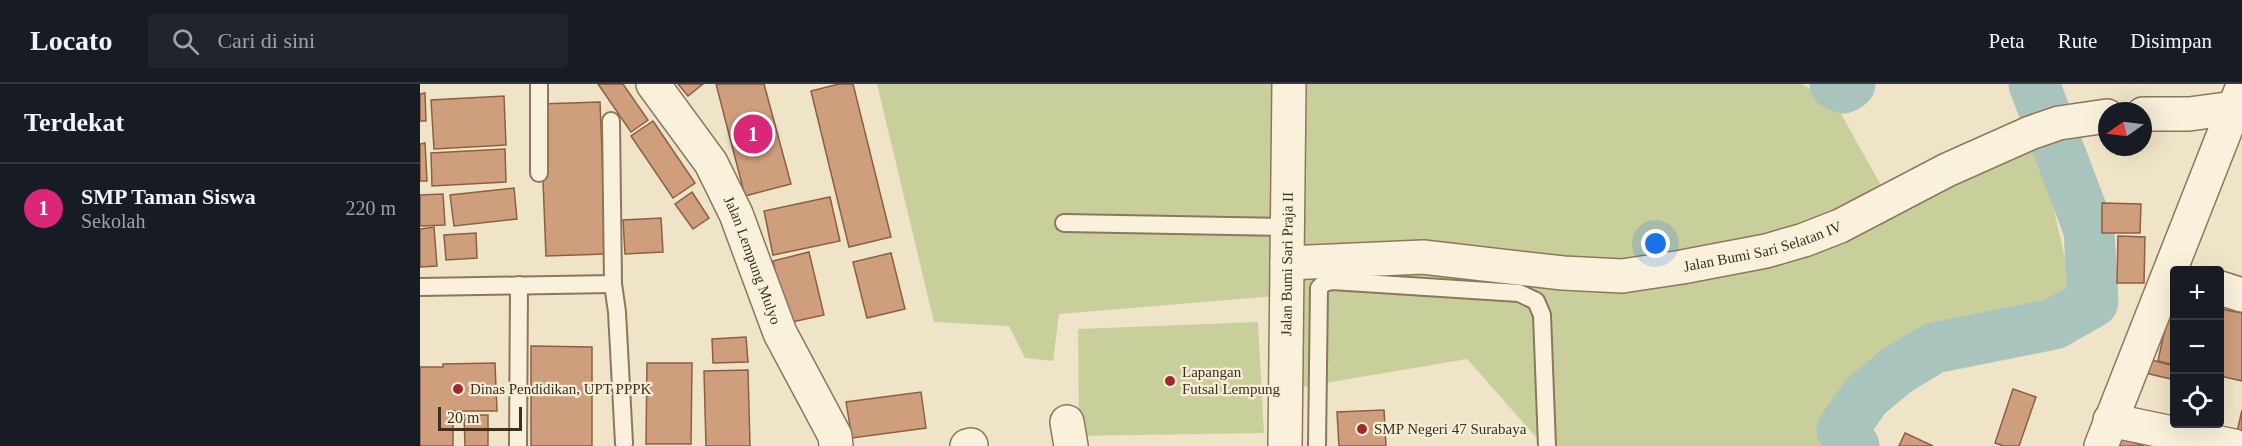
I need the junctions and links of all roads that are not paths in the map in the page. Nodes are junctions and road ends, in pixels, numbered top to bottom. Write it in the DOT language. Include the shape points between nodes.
graph roads {
  1 [pos="538,84"];
  2 [pos="653,84"];
  3 [pos="1289,84"];
  4 [pos="2236,113"];
  5 [pos="2152,114"];
  6 [pos="2098,118"];
  7 [pos="611,121"];
  8 [pos="539,173"];
  9 [pos="1064,223"];
  10 [pos="1287,227"];
  11 [pos="1287,263"];
  12 [pos="2174,266"];
  13 [pos="2170,275"];
  14 [pos="613,284"];
  15 [pos="519,285"];
  16 [pos="420,287"];
  17 [pos="2224,289"];
  18 [pos="2242,295"];
  19 [pos="2106,433"];
  20 [pos="624,443"];
  21 [pos="518,446"];
  22 [pos="836,446"];
  23 [pos="1285,446"];
  24 [pos="1317,446"];
  25 [pos="1547,446"];
  26 [pos="2234,446"];
  1 -- 8 [label="lane"];
  2 -- 22 [label="street, Jalan Lempung Mulyo" via="711,163 736,214 780,333 835,436"];
  3 -- 10 [label="street, Jalan Bumi Sari Praja II"];
  4 -- 5 [label="street"];
  4 -- 12 [label="street"];
  6 -- 11 [label="street, Jalan Bumi Sari Selatan IV" via="2044,128 1804,240 1682,267 1622,276 1423,256"];
  7 -- 14 [label="lane"];
  9 -- 10 [label="lane"];
  10 -- 11 [label="street, Jalan Bumi Sari Praja II"];
  11 -- 23 [label="street, Jalan Bumi Sari Praja II"];
  13 -- 19 [label="street"];
  14 -- 15 [label="lane"];
  14 -- 20 [label="lane"];
  15 -- 16 [label="lane"];
  15 -- 21 [label="lane"];
  17 -- 18 [label="street"];
  19 -- 26 [label="street"];
  24 -- 25 [label="lane" via="1319,288 1332,281 1519,293 1536,302 1542,315"];
}
